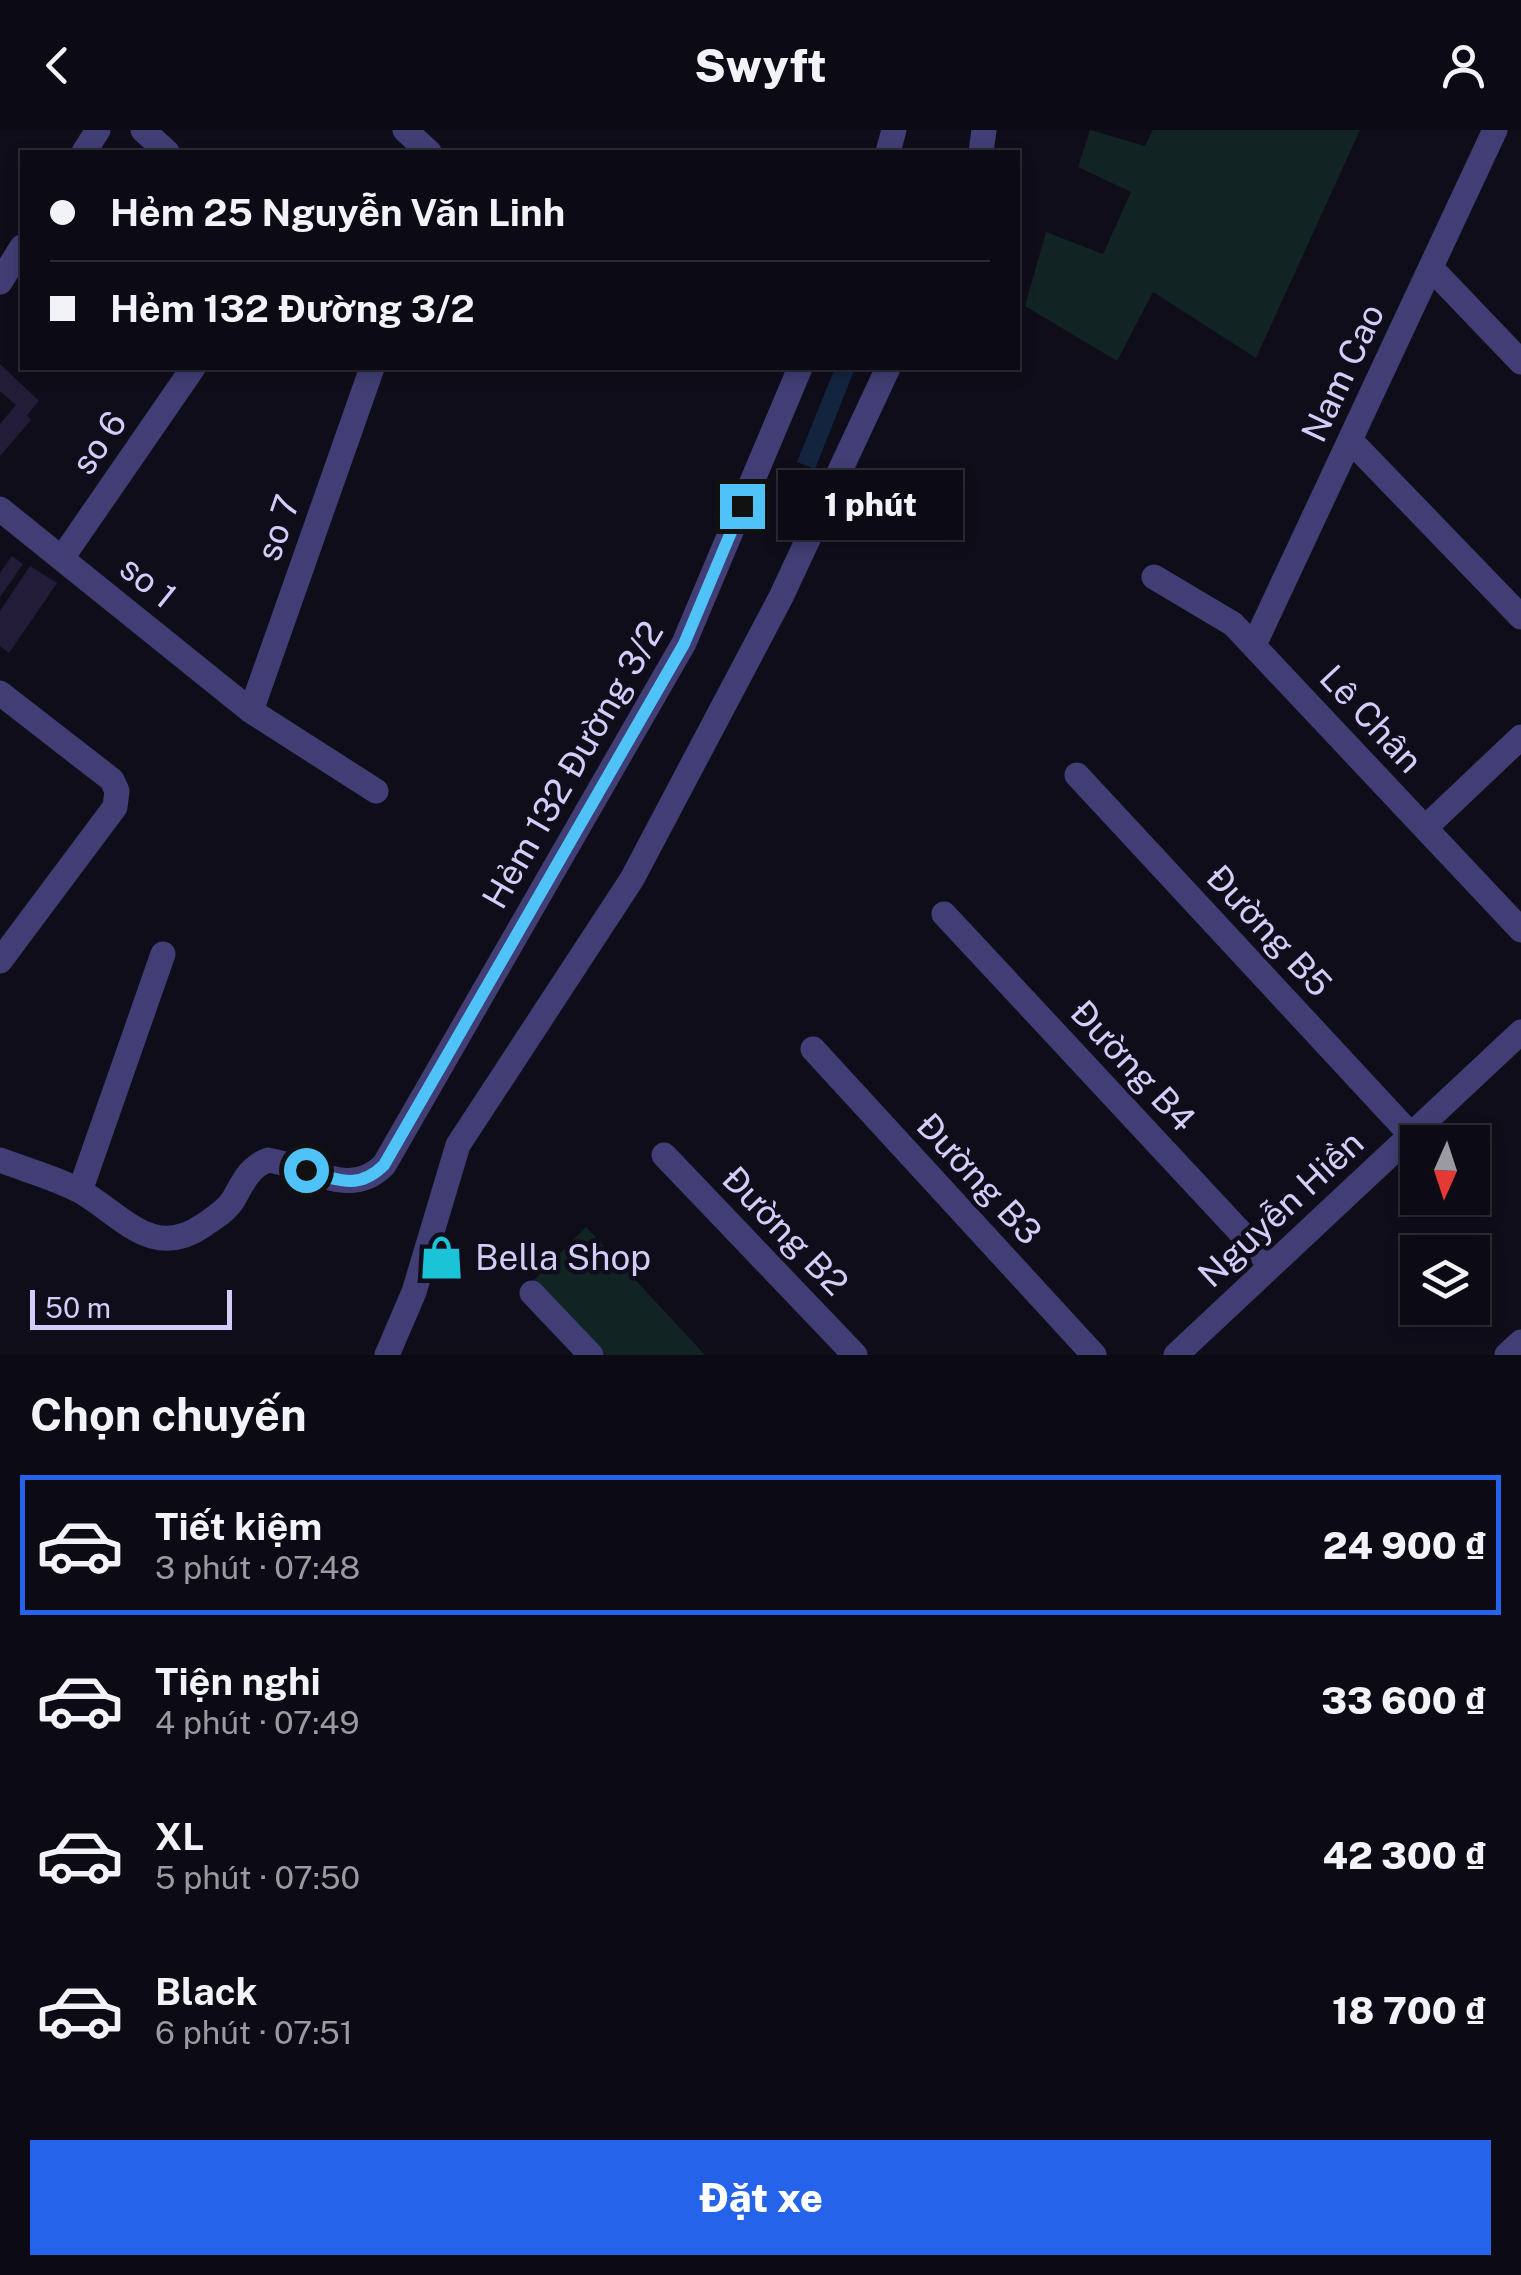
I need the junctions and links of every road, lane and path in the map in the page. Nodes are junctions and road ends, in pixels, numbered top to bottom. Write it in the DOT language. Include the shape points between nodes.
graph roads {
  1 [pos="143,130"];
  2 [pos="405,130"];
  3 [pos="1495,130"];
  4 [pos="165,150"];
  5 [pos="427,150"];
  6 [pos="20,250"];
  7 [pos="1430,268"];
  8 [pos="0,282"];
  9 [pos="1521,362"];
  10 [pos="193,370"];
  11 [pos="371,370"];
  12 [pos="799,370"];
  13 [pos="887,370"];
  14 [pos="1350,440"];
  15 [pos="0,509"];
  16 [pos="62,558"];
  17 [pos="1154,577"];
  18 [pos="1521,616"];
  19 [pos="1254,645"];
  20 [pos="0,693"];
  21 [pos="251,711"];
  22 [pos="1521,737"];
  23 [pos="1076,775"];
  24 [pos="376,792"];
  25 [pos="1425,828"];
  26 [pos="944,914"];
  27 [pos="1521,930"];
  28 [pos="162,954"];
  29 [pos="0,961"];
  30 [pos="1521,1032"];
  31 [pos="813,1050"];
  32 [pos="1402,1125"];
  33 [pos="1422,1125"];
  34 [pos="1400,1145"];
  35 [pos="664,1155"];
  36 [pos="0,1160"];
  37 [pos="80,1191"];
  38 [pos="1272,1266"];
  39 [pos="532,1293"];
  40 [pos="1521,1342"];
  41 [pos="387,1355"];
  42 [pos="590,1355"];
  43 [pos="855,1355"];
  44 [pos="1094,1355"];
  45 [pos="1176,1355"];
  46 [pos="1507,1355"];
  1 -- 4 [label="street"];
  2 -- 5 [label="street"];
  3 -- 7 [label="street, Nam Cao"];
  6 -- 8 [label="street"];
  7 -- 9 [label="street"];
  7 -- 14 [label="street, Nam Cao"];
  10 -- 16 [label="street, so 6"];
  11 -- 21 [label="street, so 7"];
  12 -- 37 [label="street, Hẻm 132 Đường 3/2" via="684,644 384,1165 352,1184 268,1160 242,1180 225,1210 197,1230 164,1241 140,1234"];
  13 -- 41 [label="street" via="780,597 632,878 458,1145 414,1292"];
  14 -- 18 [label="street"];
  14 -- 19 [label="street, Nam Cao"];
  15 -- 16 [label="street, so 1"];
  16 -- 21 [label="street, so 1"];
  17 -- 19 [label="street, Lê Chân" via="1233,624"];
  19 -- 25 [label="street, Lê Chân"];
  20 -- 29 [label="street" via="112,780 117,791 115,807"];
  21 -- 24 [label="street, so 1"];
  22 -- 25 [label="street"];
  23 -- 32 [label="street, Đường B5"];
  25 -- 27 [label="street, Lê Chân"];
  26 -- 38 [label="street, Đường B4"];
  28 -- 37 [label="street"];
  30 -- 33 [label="street, Nguyễn Hiền"];
  31 -- 44 [label="street, Đường B3"];
  34 -- 38 [label="street, Nguyễn Hiền"];
  35 -- 43 [label="street, Đường B2"];
  36 -- 37 [label="street"];
  38 -- 45 [label="street, Nguyễn Hiền"];
  39 -- 42 [label="street"];
  40 -- 46 [label="street"];
}
